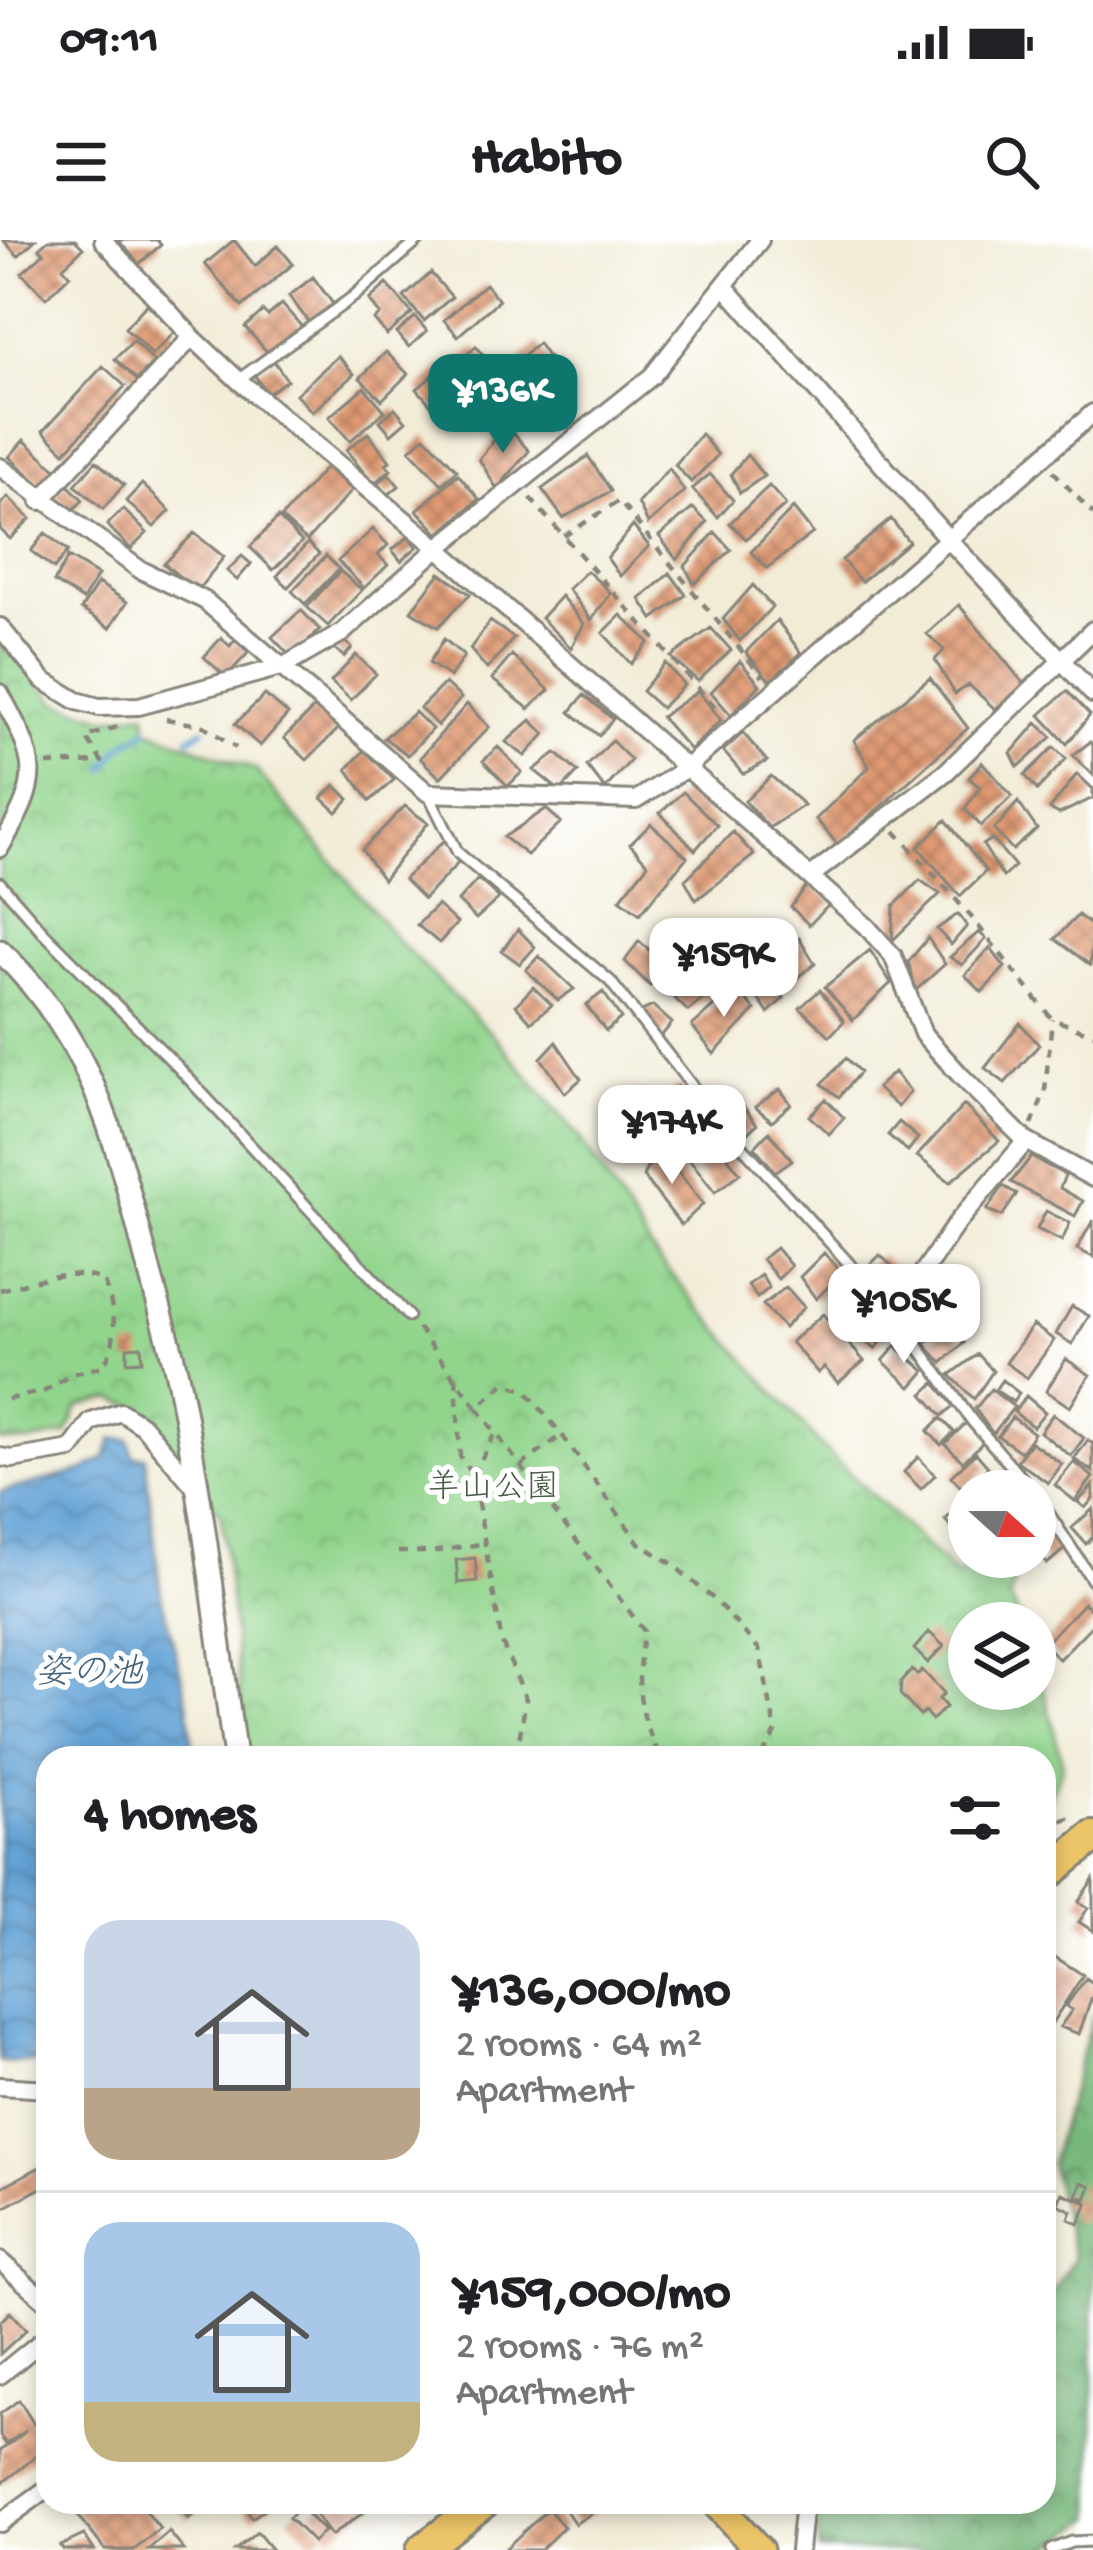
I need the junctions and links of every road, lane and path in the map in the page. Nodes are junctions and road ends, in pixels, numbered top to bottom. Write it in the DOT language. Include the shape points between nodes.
graph roads {
  1 [pos="103,240"];
  2 [pos="419,240"];
  3 [pos="760,240"];
  4 [pos="726,288"];
  5 [pos="192,338"];
  6 [pos="238,380"];
  7 [pos="1093,413"];
  8 [pos="1042,458"];
  9 [pos="0,467"];
  10 [pos="518,485"];
  11 [pos="40,501"];
  12 [pos="1093,514"];
  13 [pos="563,536"];
  14 [pos="949,539"];
  15 [pos="439,548"];
  16 [pos="0,627"];
  17 [pos="1093,630"];
  18 [pos="1062,661"];
  19 [pos="284,666"];
  20 [pos="775,691"];
  21 [pos="0,693"];
  22 [pos="1093,694"];
  23 [pos="158,716"];
  24 [pos="127,724"];
  25 [pos="733,728"];
  26 [pos="236,748"];
  27 [pos="46,764"];
  28 [pos="685,769"];
  29 [pos="428,793"];
  30 [pos="884,819"];
  31 [pos="0,848"];
  32 [pos="812,875"];
  33 [pos="0,883"];
  34 [pos="0,951"];
  35 [pos="1052,1019"];
  36 [pos="1093,1034"];
  37 [pos="1026,1141"];
  38 [pos="1093,1178"];
  39 [pos="0,1290"];
  40 [pos="895,1314"];
  41 [pos="408,1316"];
  42 [pos="456,1378"];
  43 [pos="0,1401"];
  44 [pos="477,1408"];
  45 [pos="496,1432"];
  46 [pos="562,1435"];
  47 [pos="0,1457"];
  48 [pos="521,1466"];
  49 [pos="1015,1470"];
  50 [pos="473,1475"];
  51 [pos="200,1492"];
  52 [pos="1056,1525"];
  53 [pos="486,1543"];
  54 [pos="398,1552"];
  55 [pos="1093,1581"];
  56 [pos="233,1746"];
  57 [pos="518,1746"];
  58 [pos="656,1746"];
  59 [pos="768,1746"];
  60 [pos="1093,1810"];
  61 [pos="1056,1822"];
  62 [pos="1093,1837"];
  63 [pos="1056,1867"];
  64 [pos="0,2086"];
  65 [pos="36,2088"];
  66 [pos="0,2261"];
  67 [pos="36,2292"];
  68 [pos="36,2346"];
  69 [pos="0,2375"];
  70 [pos="36,2497"];
  71 [pos="468,2514"];
  72 [pos="726,2514"];
  73 [pos="803,2514"];
  74 [pos="0,2523"];
  75 [pos="1093,2541"];
  76 [pos="422,2550"];
  77 [pos="759,2550"];
  78 [pos="799,2550"];
  79 [pos="1051,2550"];
  1 -- 5 [label="street"];
  2 -- 6 [label="lane"];
  3 -- 4 [label="street"];
  4 -- 10 [label="street" via="652,376"];
  4 -- 14 [label="street"];
  5 -- 6 [label="street"];
  5 -- 11 [label="street"];
  6 -- 15 [label="street"];
  7 -- 8 [label="street"];
  8 -- 12 [label="path"];
  8 -- 14 [label="street"];
  9 -- 11 [label="street"];
  10 -- 13 [label="path"];
  10 -- 15 [label="street"];
  11 -- 19 [label="street" via="139,569 203,600"];
  13 -- 20 [label="path" via="619,501"];
  13 -- 25 [label="path"];
  14 -- 18 [label="street"];
  14 -- 20 [label="street"];
  15 -- 19 [label="street" via="342,633"];
  15 -- 28 [label="street"];
  16 -- 19 [label="street" via="43,680 99,707 139,706"];
  17 -- 18 [label="street"];
  18 -- 22 [label="street"];
  18 -- 30 [label="street" via="946,772"];
  19 -- 29 [label="street"];
  20 -- 25 [label="street"];
  21 -- 31 [label="street" via="33,778"];
  23 -- 26 [label="path" via="204,723"];
  24 -- 27 [label="path" via="86,737 102,762"];
  25 -- 28 [label="street"];
  28 -- 29 [label="street" via="637,800"];
  28 -- 32 [label="street"];
  29 -- 40 [label="lane" via="458,853 610,981 721,1123"];
  30 -- 32 [label="street"];
  30 -- 35 [label="path"];
  32 -- 37 [label="street" via="893,956 923,1034"];
  33 -- 41 [label="lane"];
  34 -- 51 [label="street" via="47,1001 101,1104 179,1383"];
  35 -- 36 [label="path"];
  35 -- 37 [label="path" via="1045,1091"];
  37 -- 38 [label="street"];
  37 -- 40 [label="street"];
  39 -- 43 [label="path" via="63,1273 103,1280 113,1303 114,1349 103,1366"];
  40 -- 49 [label="lane"];
  41 -- 42 [label="path"];
  42 -- 44 [label="path"];
  42 -- 50 [label="path" via="460,1456"];
  44 -- 45 [label="path"];
  44 -- 46 [label="path" via="504,1384 525,1390"];
  45 -- 48 [label="path"];
  45 -- 50 [label="path"];
  46 -- 48 [label="path"];
  46 -- 59 [label="path" via="639,1543 716,1602 758,1649 776,1732"];
  47 -- 51 [label="street" via="71,1449 91,1422 121,1412"];
  48 -- 58 [label="path" via="644,1631 636,1676"];
  50 -- 53 [label="path"];
  51 -- 56 [label="street"];
  52 -- 55 [label="lane"];
  53 -- 54 [label="path"];
  53 -- 57 [label="path" via="502,1643 526,1700"];
  60 -- 61 [label="path"];
  62 -- 63 [label="highway"];
  64 -- 65 [label="street"];
  66 -- 67 [label="street"];
  68 -- 69 [label="street"];
  70 -- 74 [label="street"];
  71 -- 76 [label="highway"];
  72 -- 77 [label="main road"];
  73 -- 78 [label="street"];
  75 -- 79 [label="lane"];
}
